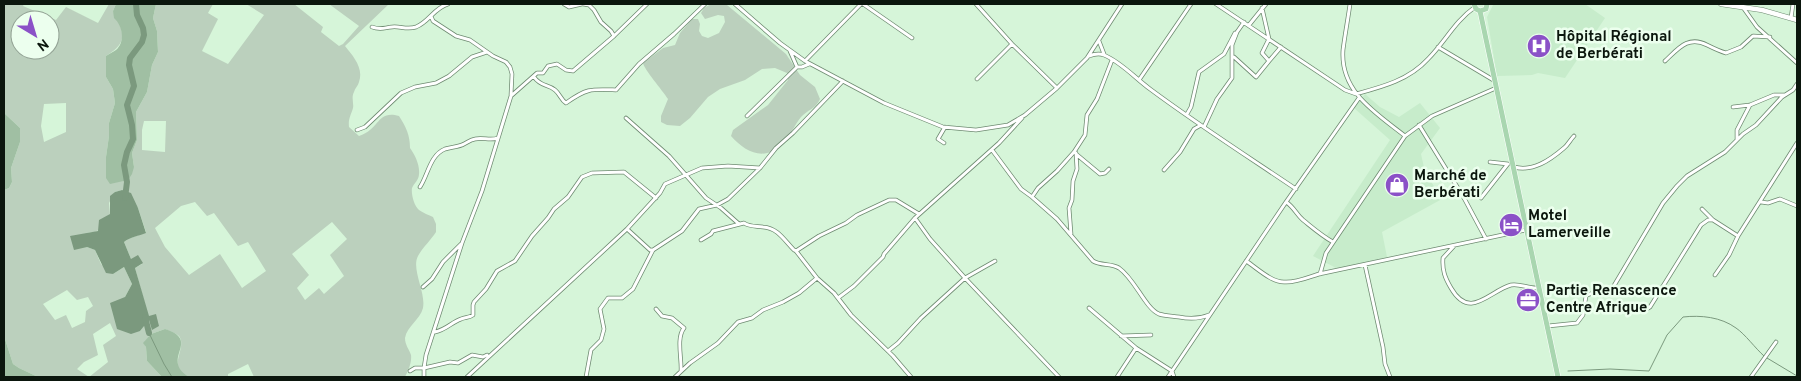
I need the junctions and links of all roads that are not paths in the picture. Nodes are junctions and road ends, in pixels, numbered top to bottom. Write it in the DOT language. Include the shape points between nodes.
graph roads {
  1 [pos="448,4"];
  2 [pos="564,4"];
  3 [pos="582,4"];
  4 [pos="647,4"];
  5 [pos="705,4"];
  6 [pos="734,4"];
  7 [pos="862,4"];
  8 [pos="976,4"];
  9 [pos="1122,4"];
  10 [pos="1191,4"];
  11 [pos="1216,4"];
  12 [pos="1266,4"];
  13 [pos="1350,4"];
  14 [pos="1487,4"];
  15 [pos="1721,4"];
  16 [pos="1793,4"];
  17 [pos="1474,6"];
  18 [pos="1742,6"];
  19 [pos="1262,8"];
  20 [pos="1480,11"];
  21 [pos="431,16"];
  22 [pos="1795,19"];
  23 [pos="1244,22"];
  24 [pos="1249,25"];
  25 [pos="372,26"];
  26 [pos="1237,32"];
  27 [pos="614,36"];
  28 [pos="1770,37"];
  29 [pos="912,38"];
  30 [pos="1269,39"];
  31 [pos="1099,41"];
  32 [pos="1012,44"];
  33 [pos="1281,47"];
  34 [pos="1438,47"];
  35 [pos="789,49"];
  36 [pos="487,52"];
  37 [pos="1104,55"];
  38 [pos="1233,56"];
  39 [pos="1087,58"];
  40 [pos="1112,60"];
  41 [pos="805,61"];
  42 [pos="1269,61"];
  43 [pos="1665,61"];
  44 [pos="1797,62"];
  45 [pos="809,64"];
  46 [pos="797,67"];
  47 [pos="534,78"];
  48 [pos="977,79"];
  49 [pos="1140,80"];
  50 [pos="843,81"];
  51 [pos="1495,81"];
  52 [pos="1797,84"];
  53 [pos="1057,88"];
  54 [pos="1496,88"];
  55 [pos="1356,94"];
  56 [pos="1786,95"];
  57 [pos="511,96"];
  58 [pos="1359,98"];
  59 [pos="1750,104"];
  60 [pos="1733,107"];
  61 [pos="1187,114"];
  62 [pos="1025,115"];
  63 [pos="747,116"];
  64 [pos="626,118"];
  65 [pos="1192,118"];
  66 [pos="1419,125"];
  67 [pos="1202,126"];
  68 [pos="945,127"];
  69 [pos="1194,128"];
  70 [pos="357,130"];
  71 [pos="1405,136"];
  72 [pos="1574,136"];
  73 [pos="498,138"];
  74 [pos="1737,140"];
  75 [pos="944,143"];
  76 [pos="1797,144"];
  77 [pos="992,150"];
  78 [pos="1075,152"];
  79 [pos="1490,162"];
  80 [pos="1511,165"];
  81 [pos="760,168"];
  82 [pos="1109,169"];
  83 [pos="1164,170"];
  84 [pos="685,174"];
  85 [pos="420,187"];
  86 [pos="1296,189"];
  87 [pos="1032,197"];
  88 [pos="656,198"];
  89 [pos="1481,198"];
  90 [pos="1286,202"];
  91 [pos="1761,202"];
  92 [pos="717,205"];
  93 [pos="1797,206"];
  94 [pos="1702,209"];
  95 [pos="920,214"];
  96 [pos="915,218"];
  97 [pos="1713,220"];
  98 [pos="739,224"];
  99 [pos="627,229"];
  100 [pos="1526,230"];
  101 [pos="1071,235"];
  102 [pos="1738,236"];
  103 [pos="1486,239"];
  104 [pos="701,240"];
  105 [pos="1333,242"];
  106 [pos="462,243"];
  107 [pos="1455,245"];
  108 [pos="653,250"];
  109 [pos="796,251"];
  110 [pos="995,261"];
  111 [pos="1246,261"];
  112 [pos="1365,265"];
  113 [pos="1320,274"];
  114 [pos="1715,275"];
  115 [pos="817,278"];
  116 [pos="965,278"];
  117 [pos="422,287"];
  118 [pos="1538,288"];
  119 [pos="838,298"];
  120 [pos="1089,308"];
  121 [pos="656,309"];
  122 [pos="1645,310"];
  123 [pos="1209,315"];
  124 [pos="1547,326"];
  125 [pos="434,332"];
  126 [pos="1151,335"];
  127 [pos="1121,336"];
  128 [pos="1776,342"];
  129 [pos="1136,348"];
  130 [pos="888,351"];
  131 [pos="490,355"];
  132 [pos="424,368"];
  133 [pos="410,371"];
  134 [pos="1172,371"];
  135 [pos="681,372"];
  136 [pos="424,377"];
  137 [pos="467,377"];
  138 [pos="586,377"];
  139 [pos="675,377"];
  140 [pos="911,377"];
  141 [pos="1059,377"];
  142 [pos="1117,377"];
  143 [pos="1168,377"];
  144 [pos="1174,377"];
  145 [pos="1390,377"];
  146 [pos="1558,377"];
  147 [pos="1751,377"];
  1 -- 21 [label="street"];
  2 -- 3 [label="street" via="569,7"];
  3 -- 27 [label="street" via="594,10"];
  4 -- 27 [label="street"];
  5 -- 47 [label="street" via="639,64 616,90 588,90 566,103 555,90 542,86"];
  6 -- 35 [label="street"];
  7 -- 29 [label="street"];
  7 -- 41 [label="street"];
  8 -- 32 [label="street"];
  9 -- 31 [label="street"];
  10 -- 49 [label="street"];
  11 -- 23 [label="street"];
  12 -- 19 [label="street"];
  13 -- 55 [label="street" via="1343,51 1347,80"];
  14 -- 20 [label="main road" via="1486,9"];
  15 -- 18 [label="street"];
  16 -- 22 [label="street"];
  17 -- 20 [label="main road"];
  17 -- 34 [label="street" via="1458,20"];
  18 -- 22 [label="street"];
  18 -- 28 [label="street" via="1756,27"];
  19 -- 24 [label="street"];
  19 -- 30 [label="street"];
  20 -- 51 [label="main road"];
  21 -- 25 [label="street" via="414,28 379,30"];
  21 -- 36 [label="street" via="433,21 456,36 470,40"];
  23 -- 24 [label="street"];
  23 -- 26 [label="street"];
  24 -- 30 [label="street"];
  26 -- 38 [label="street" via="1232,45"];
  26 -- 61 [label="street" via="1224,54 1199,72"];
  27 -- 47 [label="street" via="573,71 557,64 548,66"];
  28 -- 43 [label="street" via="1753,36 1741,47 1726,53 1690,41"];
  28 -- 44 [label="street"];
  30 -- 33 [label="street"];
  30 -- 42 [label="street" via="1262,53"];
  31 -- 37 [label="street"];
  31 -- 39 [label="street"];
  32 -- 48 [label="street"];
  32 -- 53 [label="street"];
  33 -- 42 [label="street"];
  33 -- 55 [label="street"];
  34 -- 51 [label="street"];
  34 -- 55 [label="street" via="1415,72"];
  35 -- 41 [label="street"];
  35 -- 46 [label="street"];
  36 -- 57 [label="street" via="510,67 513,81"];
  36 -- 70 [label="street" via="472,57 436,83 401,93 365,127"];
  37 -- 39 [label="street" via="1094,54"];
  37 -- 40 [label="street"];
  38 -- 42 [label="street" via="1256,77"];
  38 -- 67 [label="street" via="1232,78"];
  39 -- 53 [label="street"];
  40 -- 49 [label="street"];
  40 -- 78 [label="street" via="1087,115 1085,135"];
  41 -- 45 [label="street"];
  45 -- 46 [label="street"];
  45 -- 50 [label="street"];
  46 -- 63 [label="street"];
  47 -- 57 [label="street"];
  49 -- 61 [label="street"];
  50 -- 68 [label="street" via="884,103"];
  50 -- 81 [label="street"];
  51 -- 54 [label="main road"];
  52 -- 56 [label="street"];
  53 -- 62 [label="street"];
  54 -- 66 [label="street" via="1446,109"];
  54 -- 80 [label="main road"];
  55 -- 58 [label="street"];
  56 -- 59 [label="street" via="1774,95"];
  56 -- 74 [label="street"];
  57 -- 73 [label="street"];
  58 -- 71 [label="street"];
  58 -- 86 [label="street"];
  59 -- 60 [label="street"];
  59 -- 74 [label="street" via="1737,130"];
  61 -- 65 [label="street"];
  62 -- 68 [label="street" via="995,128"];
  62 -- 77 [label="street"];
  64 -- 84 [label="street"];
  65 -- 67 [label="street"];
  65 -- 69 [label="street"];
  66 -- 71 [label="street"];
  66 -- 103 [label="street"];
  67 -- 69 [label="street"];
  67 -- 86 [label="street"];
  68 -- 75 [label="street" via="938,139"];
  69 -- 83 [label="street" via="1180,152"];
  71 -- 105 [label="street"];
  72 -- 80 [label="street" via="1566,147 1541,164 1523,169"];
  73 -- 85 [label="street" via="477,138 444,149 433,158"];
  73 -- 106 [label="street"];
  74 -- 124 [label="street" via="1722,155 1687,176 1677,186 1663,203 1612,289 1586,296 1584,315 1577,322"];
  76 -- 91 [label="street"];
  77 -- 87 [label="street"];
  77 -- 95 [label="street"];
  78 -- 82 [label="street" via="1100,174"];
  78 -- 87 [label="street"];
  78 -- 101 [label="street" via="1077,169 1069,208"];
  79 -- 80 [label="street"];
  80 -- 89 [label="street"];
  80 -- 100 [label="main road"];
  81 -- 84 [label="street" via="702,168"];
  81 -- 92 [label="street" via="728,199"];
  84 -- 88 [label="street" via="665,184"];
  84 -- 92 [label="street" via="706,198"];
  86 -- 90 [label="street"];
  87 -- 101 [label="street"];
  88 -- 99 [label="street"];
  88 -- 125 [label="street" via="624,172 585,175 532,236 515,261 499,268 474,302 471,318 460,319"];
  90 -- 105 [label="street" via="1302,219"];
  90 -- 111 [label="street"];
  91 -- 93 [label="street" via="1780,199"];
  91 -- 102 [label="street"];
  92 -- 98 [label="street"];
  92 -- 108 [label="street" via="699,209 682,231"];
  94 -- 97 [label="street"];
  95 -- 96 [label="street"];
  95 -- 109 [label="street" via="896,200 889,200 857,214"];
  96 -- 116 [label="street"];
  96 -- 119 [label="street" via="883,257"];
  97 -- 102 [label="street"];
  97 -- 122 [label="street" via="1701,225 1650,307"];
  98 -- 104 [label="street" via="714,231"];
  98 -- 109 [label="street" via="777,231"];
  99 -- 108 [label="street"];
  99 -- 131 [label="street"];
  100 -- 103 [label="street"];
  100 -- 118 [label="main road"];
  101 -- 123 [label="street" via="1093,261 1113,265 1122,271 1157,313 1185,318"];
  102 -- 114 [label="street"];
  103 -- 107 [label="street"];
  105 -- 113 [label="street"];
  106 -- 117 [label="street"];
  106 -- 125 [label="street"];
  107 -- 112 [label="street"];
  107 -- 118 [label="street" via="1448,250 1442,264 1455,295 1464,301 1486,300 1515,284"];
  108 -- 138 [label="street" via="633,289 622,298 608,298 600,309 604,330 601,340 591,350"];
  109 -- 115 [label="street"];
  110 -- 116 [label="street"];
  111 -- 113 [label="street" via="1284,282"];
  111 -- 123 [label="street"];
  112 -- 113 [label="street"];
  112 -- 145 [label="street"];
  115 -- 119 [label="street"];
  115 -- 135 [label="street" via="783,302 738,322 718,343"];
  116 -- 130 [label="street"];
  116 -- 141 [label="street"];
  118 -- 124 [label="main road"];
  119 -- 130 [label="street"];
  120 -- 127 [label="street"];
  121 -- 135 [label="street" via="684,328 680,337"];
  123 -- 134 [label="street"];
  124 -- 146 [label="main road"];
  125 -- 132 [label="street"];
  126 -- 127 [label="street"];
  127 -- 129 [label="street"];
  128 -- 147 [label="street"];
  129 -- 134 [label="street"];
  129 -- 142 [label="street"];
  130 -- 140 [label="street"];
  131 -- 132 [label="street" via="472,355 458,363"];
  131 -- 137 [label="street"];
  132 -- 133 [label="street"];
  132 -- 136 [label="street"];
  134 -- 143 [label="street"];
  134 -- 144 [label="street"];
  135 -- 139 [label="street"];
}
